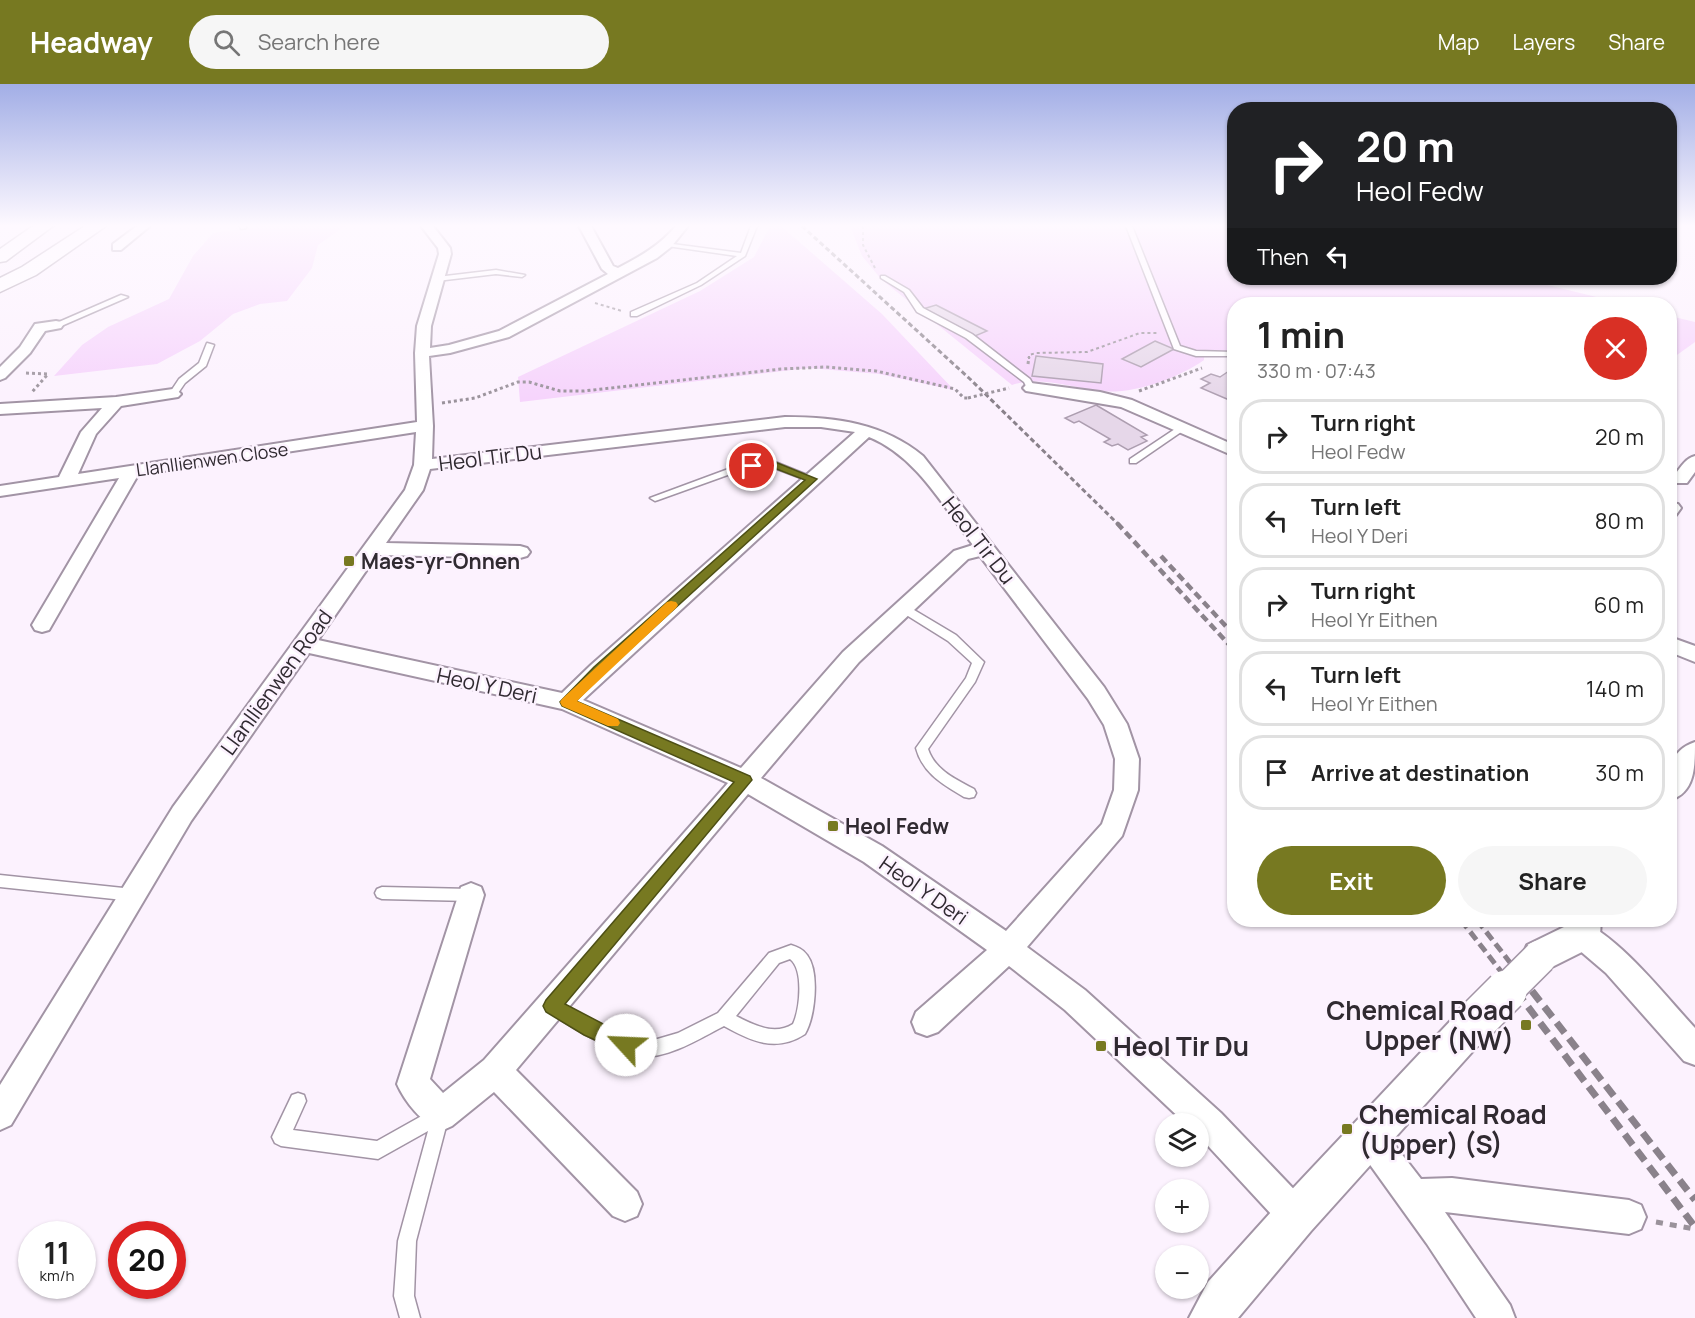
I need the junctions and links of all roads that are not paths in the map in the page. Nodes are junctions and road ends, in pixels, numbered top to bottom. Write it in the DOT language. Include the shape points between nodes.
graph roads {
  1 [pos="436,284"];
  2 [pos="599,284"];
  3 [pos="700,284"];
  4 [pos="894,284"];
  5 [pos="1152,284"];
  6 [pos="124,297"];
  7 [pos="634,314"];
  8 [pos="56,325"];
  9 [pos="210,345"];
  10 [pos="422,353"];
  11 [pos="1227,354"];
  12 [pos="1,373"];
  13 [pos="1031,388"];
  14 [pos="173,394"];
  15 [pos="116,402"];
  16 [pos="0,409"];
  17 [pos="425,426"];
  18 [pos="1181,428"];
  19 [pos="867,430"];
  20 [pos="1227,449"];
  21 [pos="1133,461"];
  22 [pos="1695,461"];
  23 [pos="423,465"];
  24 [pos="132,471"];
  25 [pos="812,479"];
  26 [pos="1681,479"];
  27 [pos="66,480"];
  28 [pos="0,490"];
  29 [pos="655,498"];
  30 [pos="985,548"];
  31 [pos="373,549"];
  32 [pos="520,552"];
  33 [pos="904,608"];
  34 [pos="41,626"];
  35 [pos="302,644"];
  36 [pos="1677,647"];
  37 [pos="1695,655"];
  38 [pos="567,702"];
  39 [pos="1695,754"];
  40 [pos="1677,778"];
  41 [pos="744,780"];
  42 [pos="969,793"];
  43 [pos="0,881"];
  44 [pos="382,893"];
  45 [pos="133,895"];
  46 [pos="471,895"];
  47 [pos="1583,927"];
  48 [pos="1008,949"];
  49 [pos="552,1006"];
  50 [pos="724,1018"];
  51 [pos="927,1022"];
  52 [pos="1695,1050"];
  53 [pos="495,1071"];
  54 [pos="298,1101"];
  55 [pos="0,1114"];
  56 [pos="441,1114"];
  57 [pos="1368,1137"];
  58 [pos="1413,1196"];
  59 [pos="625,1204"];
  60 [pos="1296,1216"];
  61 [pos="1629,1217"];
  62 [pos="410,1318"];
  63 [pos="1212,1318"];
  64 [pos="1497,1318"];
  1 -- 10 [label="street, Llanllienwen Road" via="427,311"];
  2 -- 10 [label="street" via="504,334"];
  3 -- 7 [label="lane"];
  4 -- 13 [label="lane" via="907,291 920,310 969,336"];
  5 -- 11 [label="lane" via="1176,347 1182,351"];
  6 -- 8 [label="lane"];
  8 -- 12 [label="street" via="40,327 25,350"];
  9 -- 14 [label="lane" via="203,364"];
  10 -- 17 [label="street, Llanllienwen Road"];
  13 -- 18 [label="street" via="1126,403"];
  14 -- 15 [label="street"];
  15 -- 16 [label="street"];
  15 -- 27 [label="street" via="89,432"];
  17 -- 23 [label="street, Llanllienwen Road"];
  17 -- 24 [label="street, Llanllienwen Close"];
  18 -- 20 [label="street"];
  18 -- 21 [label="lane"];
  19 -- 23 [label="street, Heol Tir Du" via="818,421 785,422"];
  19 -- 25 [label="street"];
  19 -- 30 [label="street, Heol Tir Du" via="905,449"];
  22 -- 26 [label="street"];
  23 -- 31 [label="street, Llanllienwen Road" via="414,490"];
  24 -- 27 [label="street, Llanllienwen Close"];
  24 -- 34 [label="street"];
  25 -- 29 [label="lane" via="770,463 734,470"];
  25 -- 38 [label="street"];
  27 -- 28 [label="street, Llanllienwen Close"];
  30 -- 33 [label="street" via="962,555"];
  30 -- 48 [label="street, Heol Tir Du" via="1096,693 1115,724 1127,759 1126,790 1113,829"];
  31 -- 32 [label="street"];
  31 -- 35 [label="street, Llanllienwen Road"];
  33 -- 41 [label="street" via="852,657"];
  33 -- 42 [label="lane" via="952,638 978,662 971,679 922,748 930,768"];
  35 -- 38 [label="street, Heol Y Deri"];
  35 -- 45 [label="street, Llanllienwen Road" via="182,814"];
  36 -- 37 [label="street"];
  38 -- 41 [label="street, Heol Y Deri"];
  39 -- 40 [label="street"];
  41 -- 48 [label="street, Heol Y Deri" via="873,855"];
  41 -- 49 [label="street"];
  43 -- 45 [label="lane"];
  44 -- 46 [label="lane"];
  45 -- 55 [label="street, Llanllienwen Road"];
  46 -- 56 [label="street" via="413,1084"];
  47 -- 52 [label="street"];
  47 -- 57 [label="street, bridge" via="1540,957"];
  48 -- 51 [label="street, Heol Tir Du"];
  48 -- 60 [label="street, Heol Y Deri" via="1075,1000 1210,1124"];
  49 -- 50 [label="lane" via="590,1028 640,1049 681,1040"];
  49 -- 53 [label="street"];
  50 -- 50 [label="lane" via="774,958 791,952 801,958 806,971 806,1003 799,1029 765,1037"];
  53 -- 56 [label="street"];
  53 -- 59 [label="street"];
  54 -- 56 [label="lane" via="281,1137 378,1150"];
  56 -- 62 [label="lane" via="406,1241 404,1296"];
  57 -- 58 [label="street"];
  57 -- 60 [label="street"];
  58 -- 61 [label="street" via="1452,1195"];
  58 -- 64 [label="street"];
  60 -- 63 [label="street" via="1224,1298"];
}
